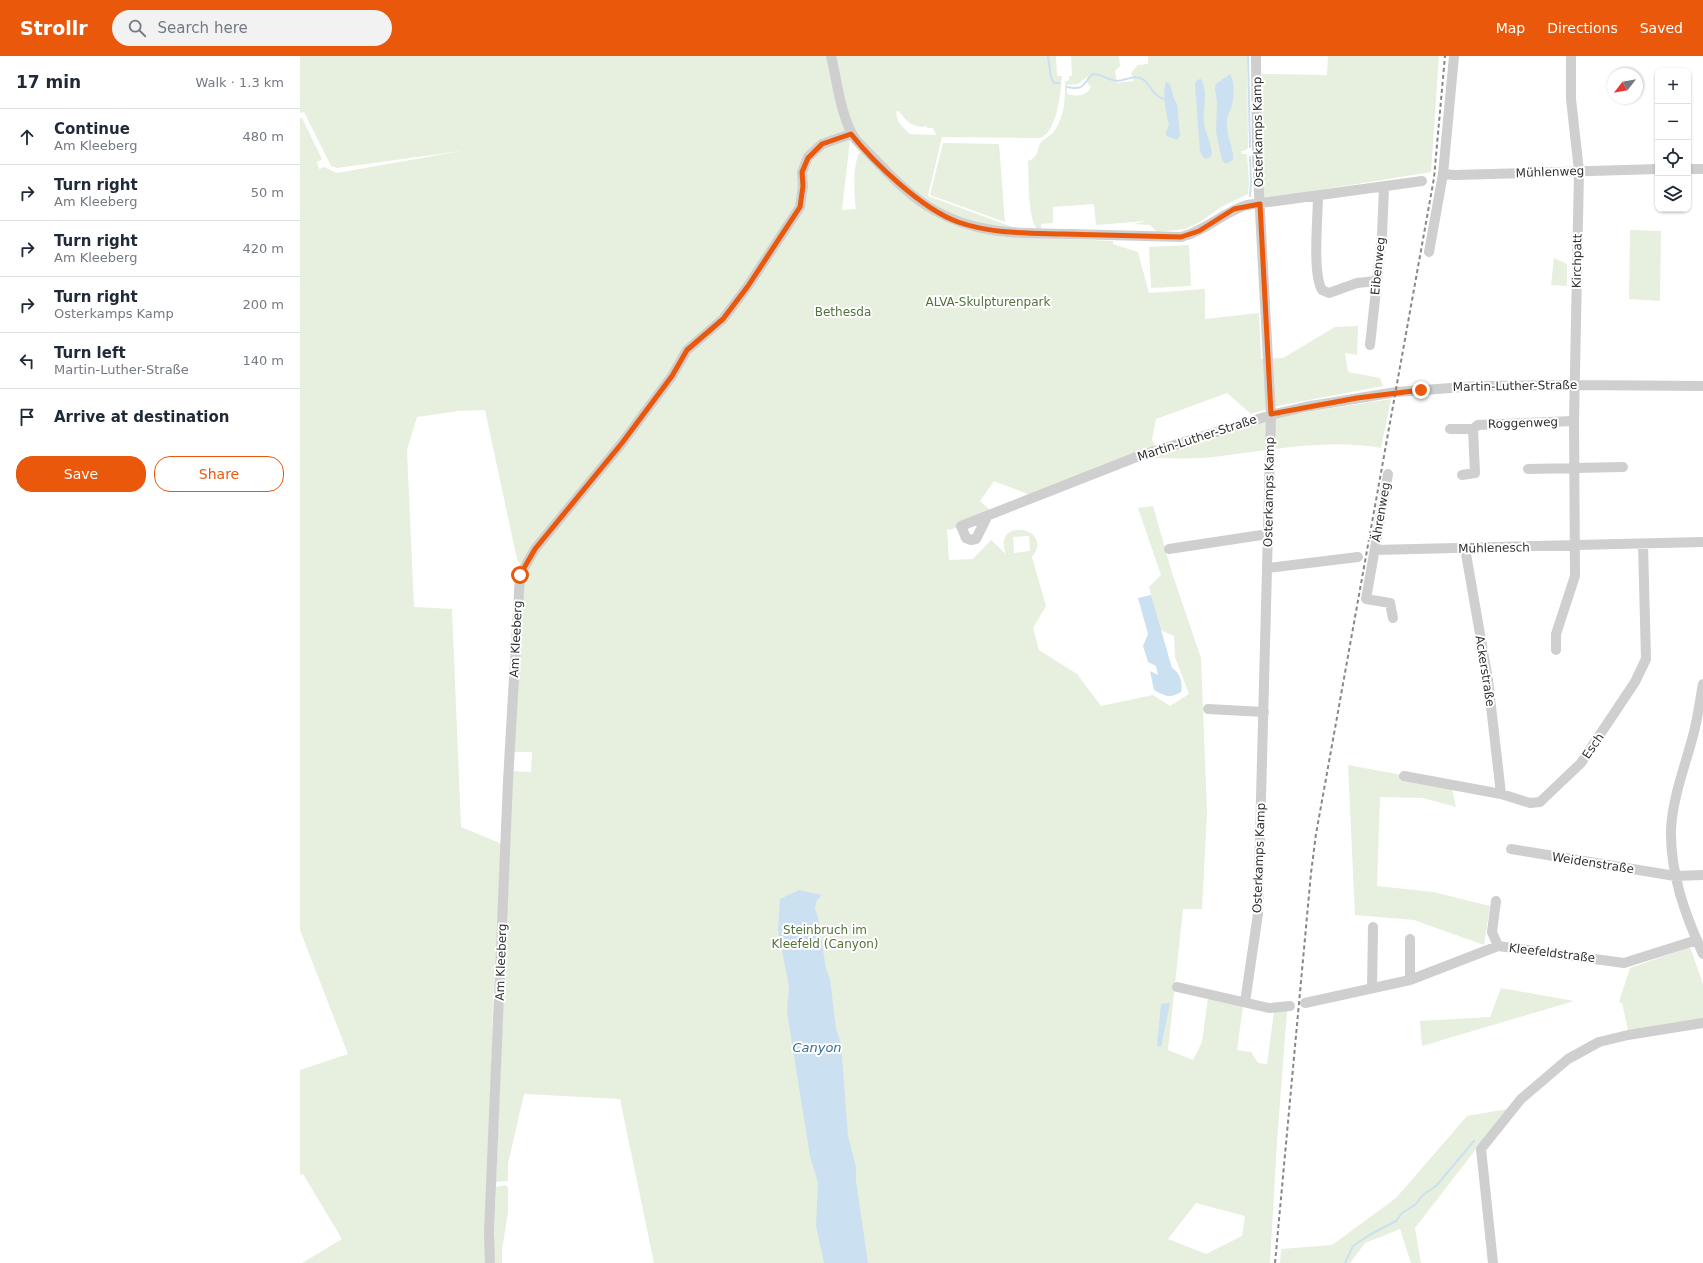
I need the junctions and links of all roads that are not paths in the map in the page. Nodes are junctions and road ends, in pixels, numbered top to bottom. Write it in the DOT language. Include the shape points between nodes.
graph roads {
  1 [pos="831,56"];
  2 [pos="1256,56"];
  3 [pos="1454,56"];
  4 [pos="1571,56"];
  5 [pos="851,134"];
  6 [pos="1655,169"];
  7 [pos="1691,169"];
  8 [pos="1703,169"];
  9 [pos="1579,171"];
  10 [pos="1443,174"];
  11 [pos="1422,181"];
  12 [pos="1384,187"];
  13 [pos="1318,196"];
  14 [pos="1260,204"];
  15 [pos="1429,252"];
  16 [pos="1376,281"];
  17 [pos="1370,345"];
  18 [pos="1575,384"];
  19 [pos="1703,386"];
  20 [pos="1271,414"];
  21 [pos="1574,421"];
  22 [pos="1450,429"];
  23 [pos="1473,429"];
  24 [pos="1575,467"];
  25 [pos="1623,467"];
  26 [pos="1528,469"];
  27 [pos="1388,474"];
  28 [pos="1462,475"];
  29 [pos="987,516"];
  30 [pos="1268,534"];
  31 [pos="1703,542"];
  32 [pos="1643,545"];
  33 [pos="1574,546"];
  34 [pos="1465,548"];
  35 [pos="1169,549"];
  36 [pos="1375,550"];
  37 [pos="1358,557"];
  38 [pos="1268,568"];
  39 [pos="1393,618"];
  40 [pos="1556,650"];
  41 [pos="1703,684"];
  42 [pos="1208,709"];
  43 [pos="1264,712"];
  44 [pos="1699,730"];
  45 [pos="1404,776"];
  46 [pos="1501,794"];
  47 [pos="1511,849"];
  48 [pos="1703,875"];
  49 [pos="1675,876"];
  50 [pos="1496,901"];
  51 [pos="1373,927"];
  52 [pos="1410,940"];
  53 [pos="1697,940"];
  54 [pos="1498,946"];
  55 [pos="1703,954"];
  56 [pos="1410,980"];
  57 [pos="1177,987"];
  58 [pos="1372,988"];
  59 [pos="1245,1002"];
  60 [pos="1305,1003"];
  61 [pos="1290,1006"];
  62 [pos="1703,1023"];
  63 [pos="490,1263"];
  64 [pos="1493,1263"];
  1 -- 5 [label="street"];
  2 -- 14 [label="street, Osterkamps Kamp"];
  3 -- 10 [label="street"];
  4 -- 9 [label="street, Kirchpatt" via="1571,99"];
  5 -- 14 [label="street" via="915,197 957,222 981,229 1015,234 1181,237 1199,231 1234,209"];
  5 -- 63 [label="street, Am Kleeberg" via="822,144 808,158 802,172 800,207 748,286 723,319 687,350 672,376 622,443 535,549 521,572 508,781 489,1233"];
  6 -- 9 [label="street, Mühlenweg"];
  7 -- 8 [label="street"];
  9 -- 10 [label="street, Mühlenweg"];
  9 -- 18 [label="street, Kirchpatt"];
  10 -- 15 [label="street"];
  11 -- 12 [label="street"];
  12 -- 13 [label="street"];
  12 -- 16 [label="street, Eibenweg"];
  13 -- 14 [label="street"];
  13 -- 16 [label="street" via="1317,263 1322,290 1329,293"];
  14 -- 20 [label="street, Osterkamps Kamp"];
  16 -- 17 [label="street, Eibenweg"];
  18 -- 19 [label="street, Martin-Luther-Straße"];
  18 -- 20 [label="street, Martin-Luther-Straße" via="1415,390"];
  18 -- 21 [label="street, Kirchpatt"];
  20 -- 29 [label="street, Martin-Luther-Straße" via="1139,456"];
  20 -- 30 [label="street, Osterkamps Kamp"];
  21 -- 23 [label="street, Roggenweg" via="1478,425"];
  21 -- 24 [label="street, Kirchpatt"];
  22 -- 23 [label="street, Roggenweg"];
  23 -- 28 [label="street, Roggenweg" via="1476,473"];
  24 -- 25 [label="street"];
  24 -- 26 [label="street"];
  24 -- 33 [label="street, Kirchpatt"];
  27 -- 36 [label="street, Ährenweg"];
  30 -- 35 [label="street"];
  30 -- 38 [label="street, Osterkamps Kamp"];
  31 -- 32 [label="street, Mühlenesch"];
  32 -- 33 [label="street, Mühlenesch"];
  32 -- 46 [label="street, Esch" via="1646,659 1635,682 1581,763 1540,802 1530,803"];
  33 -- 34 [label="street, Mühlenesch"];
  33 -- 40 [label="street, Kirchpatt" via="1575,576 1556,634"];
  34 -- 36 [label="street, Mühlenesch"];
  34 -- 46 [label="street, Ackerstraße" via="1488,680"];
  36 -- 39 [label="street" via="1366,599 1390,602"];
  37 -- 38 [label="street"];
  38 -- 43 [label="street, Osterkamps Kamp"];
  41 -- 44 [label="street"];
  42 -- 43 [label="street"];
  43 -- 59 [label="street, Osterkamps Kamp" via="1258,914"];
  44 -- 49 [label="street" via="1673,809 1671,838"];
  45 -- 46 [label="street, Esch"];
  47 -- 49 [label="street, Weidenstraße"];
  48 -- 49 [label="street, Weidenstraße"];
  49 -- 53 [label="street"];
  50 -- 54 [label="street" via="1492,932"];
  51 -- 58 [label="street"];
  52 -- 56 [label="street"];
  53 -- 54 [label="street, Kleefeldstraße" via="1624,963"];
  53 -- 55 [label="street"];
  54 -- 56 [label="street, Kleefeldstraße"];
  56 -- 58 [label="street, Kleefeldstraße"];
  57 -- 59 [label="street"];
  58 -- 60 [label="street, Kleefeldstraße"];
  59 -- 61 [label="street" via="1269,1008"];
  62 -- 64 [label="street" via="1599,1042 1568,1059 1521,1099 1480,1149"];
}
